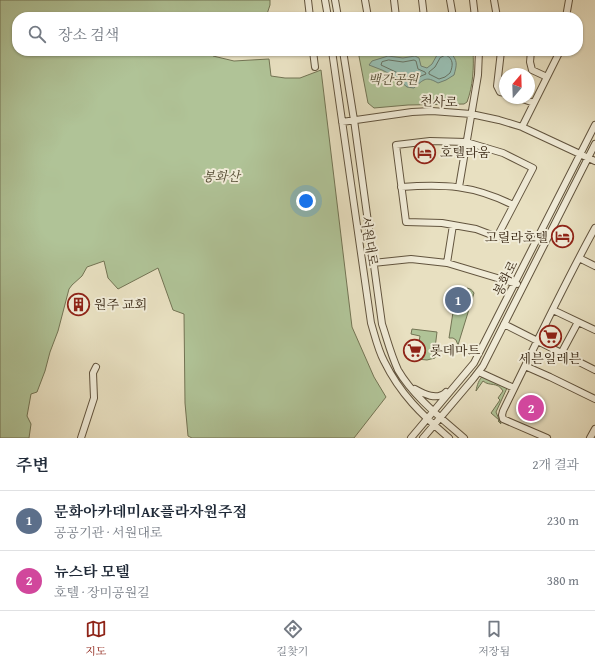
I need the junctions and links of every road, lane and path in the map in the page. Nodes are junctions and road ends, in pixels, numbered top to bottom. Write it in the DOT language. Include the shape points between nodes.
graph roads {
  1 [pos="308,0"];
  2 [pos="325,0"];
  3 [pos="335,0"];
  4 [pos="365,0"];
  5 [pos="394,0"];
  6 [pos="422,0"];
  7 [pos="450,0"];
  8 [pos="473,0"];
  9 [pos="494,0"];
  10 [pos="567,0"];
  11 [pos="309,12"];
  12 [pos="327,12"];
  13 [pos="337,12"];
  14 [pos="367,12"];
  15 [pos="395,12"];
  16 [pos="423,12"];
  17 [pos="452,12"];
  18 [pos="474,12"];
  19 [pos="496,12"];
  20 [pos="566,12"];
  21 [pos="314,56"];
  22 [pos="333,56"];
  23 [pos="344,56"];
  24 [pos="479,56"];
  25 [pos="500,56"];
  26 [pos="531,56"];
  27 [pos="558,56"];
  28 [pos="315,67"];
  29 [pos="499,68"];
  30 [pos="499,69"];
  31 [pos="547,77"];
  32 [pos="499,90"];
  33 [pos="535,100"];
  34 [pos="533,104"];
  35 [pos="471,114"];
  36 [pos="354,120"];
  37 [pos="342,122"];
  38 [pos="595,126"];
  39 [pos="522,127"];
  40 [pos="466,142"];
  41 [pos="595,144"];
  42 [pos="580,154"];
  43 [pos="588,158"];
  44 [pos="595,161"];
  45 [pos="401,186"];
  46 [pos="459,187"];
  47 [pos="514,205"];
  48 [pos="453,225"];
  49 [pos="595,228"];
  50 [pos="579,258"];
  51 [pos="373,263"];
  52 [pos="447,263"];
  53 [pos="595,266"];
  54 [pos="515,283"];
  55 [pos="522,287"];
  56 [pos="553,310"];
  57 [pos="578,322"];
  58 [pos="504,324"];
  59 [pos="595,330"];
  60 [pos="537,341"];
  61 [pos="563,350"];
  62 [pos="525,366"];
  63 [pos="96,367"];
  64 [pos="595,370"];
  65 [pos="482,373"];
  66 [pos="455,384"];
  67 [pos="410,386"];
  68 [pos="514,388"];
  69 [pos="595,399"];
  70 [pos="434,411"];
  71 [pos="440,417"];
  72 [pos="427,419"];
  73 [pos="434,425"];
  74 [pos="595,429"];
  75 [pos="81,438"];
  76 [pos="411,438"];
  77 [pos="423,438"];
  78 [pos="449,438"];
  79 [pos="464,438"];
  80 [pos="547,438"];
  81 [pos="590,438"];
  1 -- 11 [label="street"];
  2 -- 12 [label="street"];
  3 -- 13 [label="street"];
  4 -- 14 [label="street"];
  5 -- 15 [label="street"];
  6 -- 16 [label="street"];
  7 -- 17 [label="street"];
  8 -- 18 [label="street"];
  9 -- 19 [label="street"];
  10 -- 20 [label="street"];
  21 -- 28 [label="street"];
  22 -- 37 [label="street, 서원대로"];
  23 -- 36 [label="street, 서원대로"];
  24 -- 35 [label="street"];
  25 -- 29 [label="street"];
  26 -- 31 [label="street" via="532,70"];
  27 -- 31 [label="street"];
  30 -- 32 [label="street"];
  31 -- 33 [label="street"];
  34 -- 39 [label="street"];
  35 -- 36 [label="street, 천사로" via="412,112"];
  35 -- 39 [label="street, 천사로"];
  35 -- 40 [label="street"];
  36 -- 37 [label="street, 천사로"];
  36 -- 51 [label="street, 서원대로"];
  37 -- 72 [label="street, 서원대로" via="371,323 383,360 392,376 412,404"];
  38 -- 42 [label="street, 봉화로"];
  39 -- 42 [label="street, 천사로"];
  40 -- 45 [label="street" via="430,141 396,145"];
  40 -- 46 [label="street"];
  40 -- 47 [label="street" via="503,153 533,168"];
  41 -- 43 [label="street, 봉화로"];
  42 -- 43 [label="street, 천사로"];
  42 -- 54 [label="street, 봉화로"];
  43 -- 44 [label="street"];
  43 -- 55 [label="street, 봉화로"];
  45 -- 46 [label="street"];
  45 -- 48 [label="street" via="406,222"];
  46 -- 47 [label="street" via="484,193"];
  47 -- 48 [label="street" via="497,237 476,229"];
  48 -- 52 [label="street"];
  49 -- 50 [label="street"];
  50 -- 53 [label="street"];
  50 -- 56 [label="street"];
  51 -- 52 [label="street, 서원대로" via="411,259"];
  51 -- 67 [label="street, 서원대로" via="382,324 398,370"];
  52 -- 54 [label="street, 서원대로"];
  54 -- 55 [label="street, 서원대로"];
  54 -- 66 [label="street, 봉화로" via="474,363"];
  55 -- 58 [label="street, 봉화로"];
  56 -- 57 [label="street"];
  56 -- 60 [label="street"];
  57 -- 59 [label="street"];
  57 -- 61 [label="street"];
  58 -- 60 [label="street"];
  58 -- 71 [label="street, 봉화로" via="483,366"];
  60 -- 62 [label="street"];
  60 -- 64 [label="street"];
  62 -- 68 [label="street"];
  62 -- 69 [label="street"];
  63 -- 75 [label="street" via="93,373 94,398"];
  65 -- 68 [label="street"];
  66 -- 67 [label="street" via="439,396 428,395"];
  66 -- 70 [label="street, 봉화로"];
  67 -- 70 [label="street, 서원대로"];
  68 -- 80 [label="street" via="503,411 503,419"];
  70 -- 71 [label="street, 서원대로"];
  70 -- 72 [label="street, 봉화로"];
  71 -- 73 [label="street, 봉화로"];
  71 -- 79 [label="street"];
  72 -- 73 [label="street, 서원대로"];
  72 -- 76 [label="street, 봉화로"];
  73 -- 77 [label="street, 봉화로"];
  73 -- 78 [label="street"];
  74 -- 81 [label="street"];
}
